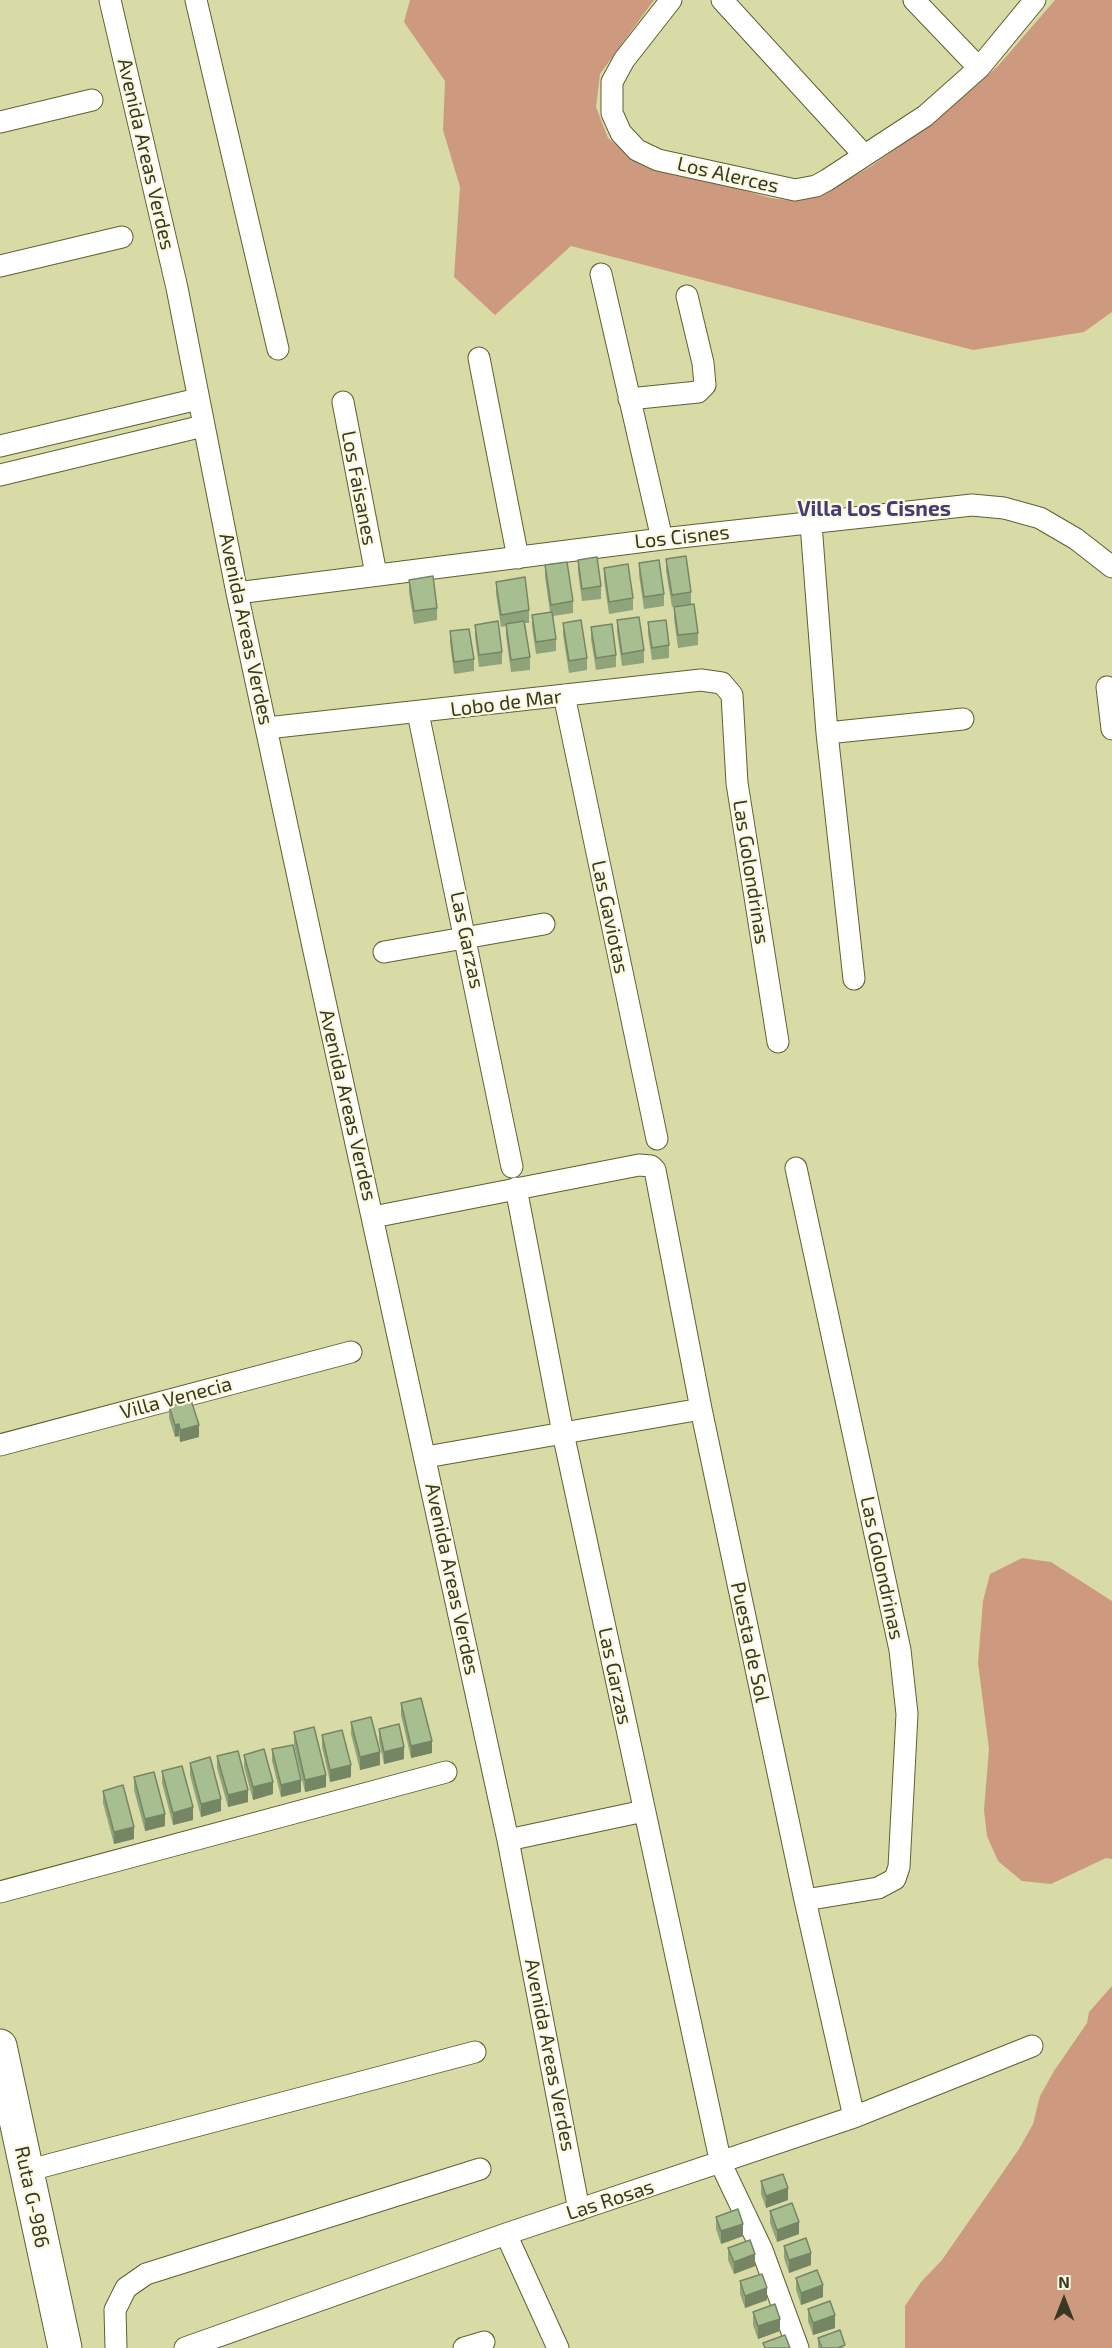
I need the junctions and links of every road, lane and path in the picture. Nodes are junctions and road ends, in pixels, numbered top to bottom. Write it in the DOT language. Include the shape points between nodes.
graph roads {
  1 [pos="111,0"];
  2 [pos="196,0"];
  3 [pos="671,0"];
  4 [pos="722,0"];
  5 [pos="914,0"];
  6 [pos="1035,0"];
  7 [pos="979,68"];
  8 [pos="92,100"];
  9 [pos="0,122"];
  10 [pos="864,155"];
  11 [pos="122,237"];
  12 [pos="0,266"];
  13 [pos="601,274"];
  14 [pos="687,296"];
  15 [pos="278,349"];
  16 [pos="479,358"];
  17 [pos="198,399"];
  18 [pos="629,399"];
  19 [pos="343,402"];
  20 [pos="203,426"];
  21 [pos="0,446"];
  22 [pos="0,475"];
  23 [pos="811,524"];
  24 [pos="662,539"];
  25 [pos="518,558"];
  26 [pos="1112,567"];
  27 [pos="376,574"];
  28 [pos="237,593"];
  29 [pos="1107,687"];
  30 [pos="564,696"];
  31 [pos="732,700"];
  32 [pos="418,713"];
  33 [pos="963,719"];
  34 [pos="267,728"];
  35 [pos="1112,729"];
  36 [pos="827,733"];
  37 [pos="544,924"];
  38 [pos="467,938"];
  39 [pos="384,952"];
  40 [pos="854,979"];
  41 [pos="778,1042"];
  42 [pos="657,1139"];
  43 [pos="512,1167"];
  44 [pos="796,1168"];
  45 [pos="516,1188"];
  46 [pos="373,1217"];
  47 [pos="351,1352"];
  48 [pos="701,1410"];
  49 [pos="563,1433"];
  50 [pos="0,1445"];
  51 [pos="426,1457"];
  52 [pos="446,1772"];
  53 [pos="644,1811"];
  54 [pos="508,1840"];
  55 [pos="0,1892"];
  56 [pos="805,1900"];
  57 [pos="0,2046"];
  58 [pos="1032,2046"];
  59 [pos="475,2052"];
  60 [pos="854,2117"];
  61 [pos="721,2164"];
  62 [pos="480,2169"];
  63 [pos="26,2171"];
  64 [pos="579,2210"];
  65 [pos="506,2234"];
  66 [pos="65,2348"];
  67 [pos="116,2348"];
  68 [pos="185,2348"];
  69 [pos="558,2348"];
  70 [pos="798,2348"];
  1 -- 17 [label="street, Avenida Areas Verdes" via="177,288"];
  2 -- 15 [label="street"];
  3 -- 10 [label="street, Los Alerces" via="624,60 612,82 612,113 621,133 637,150 658,160 795,190 821,183"];
  4 -- 10 [label="street"];
  5 -- 7 [label="street"];
  6 -- 7 [label="street, Los Alerces"];
  7 -- 10 [label="street, Los Alerces" via="925,116"];
  8 -- 9 [label="street"];
  11 -- 12 [label="street"];
  13 -- 18 [label="street"];
  14 -- 18 [label="street" via="705,385 698,392"];
  16 -- 25 [label="street"];
  17 -- 20 [label="street, Avenida Areas Verdes"];
  17 -- 21 [label="street"];
  18 -- 24 [label="street"];
  19 -- 27 [label="street, Los Faisanes"];
  20 -- 22 [label="street"];
  20 -- 28 [label="street, Avenida Areas Verdes"];
  23 -- 24 [label="street, Los Cisnes"];
  23 -- 26 [label="street, Los Cisnes" via="962,506 1004,508 1050,523"];
  23 -- 36 [label="street"];
  24 -- 25 [label="street, Los Cisnes"];
  25 -- 27 [label="street, Los Cisnes"];
  27 -- 28 [label="street, Los Cisnes"];
  28 -- 34 [label="street, Avenida Areas Verdes"];
  29 -- 35 [label="street"];
  30 -- 31 [label="street, Lobo de Mar" via="717,681 727,686"];
  30 -- 32 [label="street, Lobo de Mar"];
  30 -- 42 [label="street, Las Gaviotas"];
  31 -- 41 [label="street, Las Golondrinas" via="737,783"];
  32 -- 34 [label="street, Lobo de Mar"];
  32 -- 38 [label="street, Las Garzas"];
  33 -- 36 [label="street"];
  34 -- 46 [label="street, Avenida Areas Verdes"];
  36 -- 40 [label="street"];
  37 -- 38 [label="street"];
  38 -- 39 [label="street"];
  38 -- 43 [label="street, Las Garzas"];
  44 -- 56 [label="street, Las Golondrinas" via="900,1650 907,1714 900,1855 895,1879 878,1888"];
  45 -- 46 [label="street"];
  45 -- 48 [label="street, Puesta de Sol" via="651,1166 658,1175"];
  45 -- 49 [label="street, Las Garzas"];
  46 -- 51 [label="street, Avenida Areas Verdes"];
  47 -- 50 [label="street, Villa Venecia"];
  48 -- 49 [label="street"];
  48 -- 56 [label="street, Puesta de Sol"];
  49 -- 51 [label="street"];
  49 -- 53 [label="street, Las Garzas"];
  51 -- 54 [label="street, Avenida Areas Verdes"];
  52 -- 55 [label="street"];
  53 -- 54 [label="street"];
  53 -- 61 [label="street, Las Garzas"];
  54 -- 64 [label="street, Avenida Areas Verdes"];
  56 -- 60 [label="street, Puesta de Sol"];
  57 -- 63 [label="main road, Ruta G-986"];
  58 -- 60 [label="street, Las Rosas"];
  59 -- 63 [label="street"];
  60 -- 61 [label="street, Las Rosas"];
  61 -- 64 [label="street, Las Rosas"];
  61 -- 70 [label="street, Las Garzas" via="762,2250"];
  62 -- 67 [label="street" via="146,2274 126,2288 115,2310"];
  63 -- 66 [label="main road, Ruta G-986"];
  64 -- 65 [label="street, Las Rosas"];
  65 -- 68 [label="street, Las Rosas"];
  65 -- 69 [label="street"];
}
